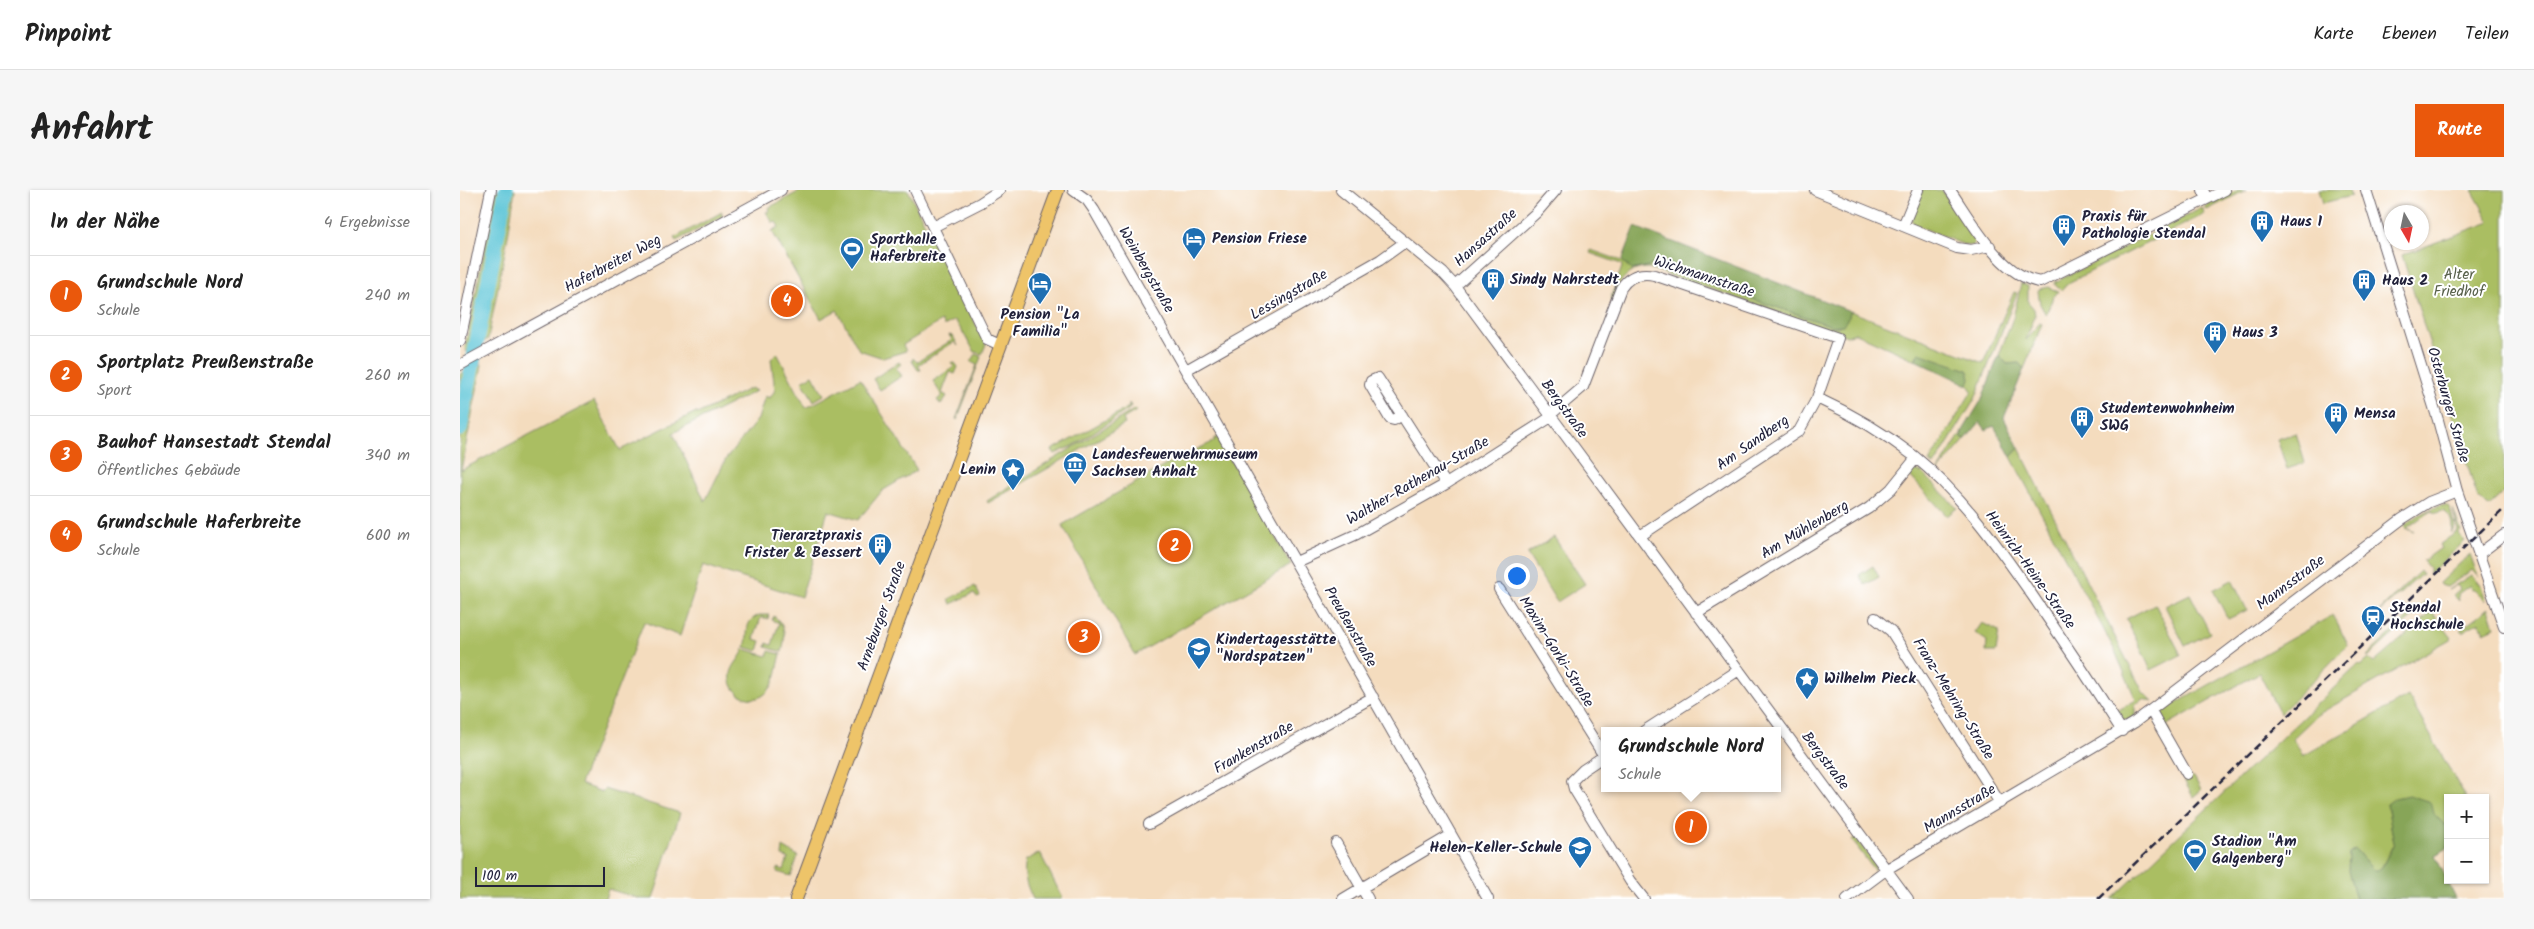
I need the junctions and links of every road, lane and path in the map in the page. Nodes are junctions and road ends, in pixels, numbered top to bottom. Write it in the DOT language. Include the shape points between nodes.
graph roads {
  1 [pos="491,190"];
  2 [pos="782,190"];
  3 [pos="915,190"];
  4 [pos="1000,190"];
  5 [pos="1058,190"];
  6 [pos="1073,190"];
  7 [pos="1341,190"];
  8 [pos="1556,190"];
  9 [pos="1815,190"];
  10 [pos="1918,190"];
  11 [pos="1950,190"];
  12 [pos="2225,190"];
  13 [pos="2366,190"];
  14 [pos="2205,195"];
  15 [pos="933,226"];
  16 [pos="1903,226"];
  17 [pos="1405,242"];
  18 [pos="1990,246"];
  19 [pos="1454,286"];
  20 [pos="1838,338"];
  21 [pos="460,342"];
  22 [pos="1000,345"];
  23 [pos="461,364"];
  24 [pos="1186,370"];
  25 [pos="1817,398"];
  26 [pos="1402,415"];
  27 [pos="1550,416"];
  28 [pos="1916,458"];
  29 [pos="1446,484"];
  30 [pos="2457,491"];
  31 [pos="2504,535"];
  32 [pos="1640,536"];
  33 [pos="2479,554"];
  34 [pos="1296,562"];
  35 [pos="1499,590"];
  36 [pos="1696,613"];
  37 [pos="1875,618"];
  38 [pos="2504,627"];
  39 [pos="1739,670"];
  40 [pos="1373,697"];
  41 [pos="2151,711"];
  42 [pos="1650,727"];
  43 [pos="2122,731"];
  44 [pos="1601,751"];
  45 [pos="1601,758"];
  46 [pos="2187,774"];
  47 [pos="2000,802"];
  48 [pos="1149,824"];
  49 [pos="1451,834"];
  50 [pos="1336,843"];
  51 [pos="1887,869"];
  52 [pos="1361,888"];
  53 [pos="796,899"];
  54 [pos="1342,899"];
  55 [pos="1368,899"];
  56 [pos="1488,899"];
  57 [pos="1644,899"];
  58 [pos="1847,899"];
  59 [pos="1908,899"];
  1 -- 21 [label="street"];
  2 -- 23 [label="street, Haferbreiter Weg"];
  3 -- 15 [label="street"];
  4 -- 15 [label="street"];
  5 -- 22 [label="main road, Arneburger Straße"];
  6 -- 24 [label="street, Weinbergstraße" via="1094,210"];
  7 -- 17 [label="street, Bergstraße"];
  8 -- 19 [label="street, Hansastraße" via="1537,212"];
  9 -- 16 [label="street"];
  10 -- 16 [label="street"];
  11 -- 18 [label="street"];
  12 -- 14 [label="street"];
  13 -- 30 [label="street, Osterburger Straße"];
  14 -- 18 [label="street" via="2040,282 2010,268"];
  15 -- 22 [label="street" via="987,339"];
  16 -- 18 [label="street" via="1957,248 1971,250"];
  17 -- 19 [label="street, Bergstraße" via="1443,272"];
  17 -- 24 [label="street, Lessingstraße" via="1380,260"];
  19 -- 27 [label="street, Bergstraße"];
  20 -- 25 [label="street, Am Sandberg"];
  20 -- 27 [label="street, Wichmannstraße" via="1654,275 1638,274 1621,288 1583,387"];
  22 -- 53 [label="main road, Arneburger Straße"];
  24 -- 34 [label="street, Preußenstraße"];
  25 -- 28 [label="street, Heinrich-Heine-Straße" via="1881,432"];
  25 -- 32 [label="street, Am Sandberg" via="1794,436"];
  26 -- 29 [label="street"];
  27 -- 29 [label="street, Walther-Rathenau-Straße"];
  27 -- 32 [label="street, Bergstraße"];
  28 -- 36 [label="street, Am Mühlenberg" via="1869,508"];
  28 -- 43 [label="street, Heinrich-Heine-Straße" via="1999,548"];
  29 -- 34 [label="street, Walther-Rathenau-Straße" via="1357,534"];
  30 -- 33 [label="street, Osterburger Straße"];
  30 -- 41 [label="street, Mannsstraße" via="2429,502 2402,519"];
  31 -- 33 [label="street"];
  32 -- 36 [label="street, Bergstraße"];
  33 -- 38 [label="street, Osterburger Straße"];
  34 -- 40 [label="street, Preußenstraße"];
  35 -- 44 [label="street, Maxim-Gorki-Straße"];
  36 -- 39 [label="street, Bergstraße"];
  37 -- 47 [label="street, Franz-Mehring-Straße" via="1892,631"];
  39 -- 42 [label="street"];
  39 -- 51 [label="street, Bergstraße"];
  40 -- 48 [label="street, Frankenstraße"];
  40 -- 49 [label="street, Preußenstraße"];
  41 -- 43 [label="street, Mannsstraße"];
  41 -- 46 [label="street"];
  43 -- 47 [label="street, Mannsstraße"];
  45 -- 57 [label="street, Maxim-Gorki-Straße" via="1576,776 1572,781 1574,789"];
  47 -- 51 [label="street, Mannsstraße"];
  49 -- 52 [label="street"];
  49 -- 56 [label="street, Preußenstraße"];
  50 -- 52 [label="street"];
  51 -- 58 [label="street, Mannsstraße"];
  51 -- 59 [label="street, Bergstraße"];
  52 -- 54 [label="street"];
  52 -- 55 [label="street"];
}
